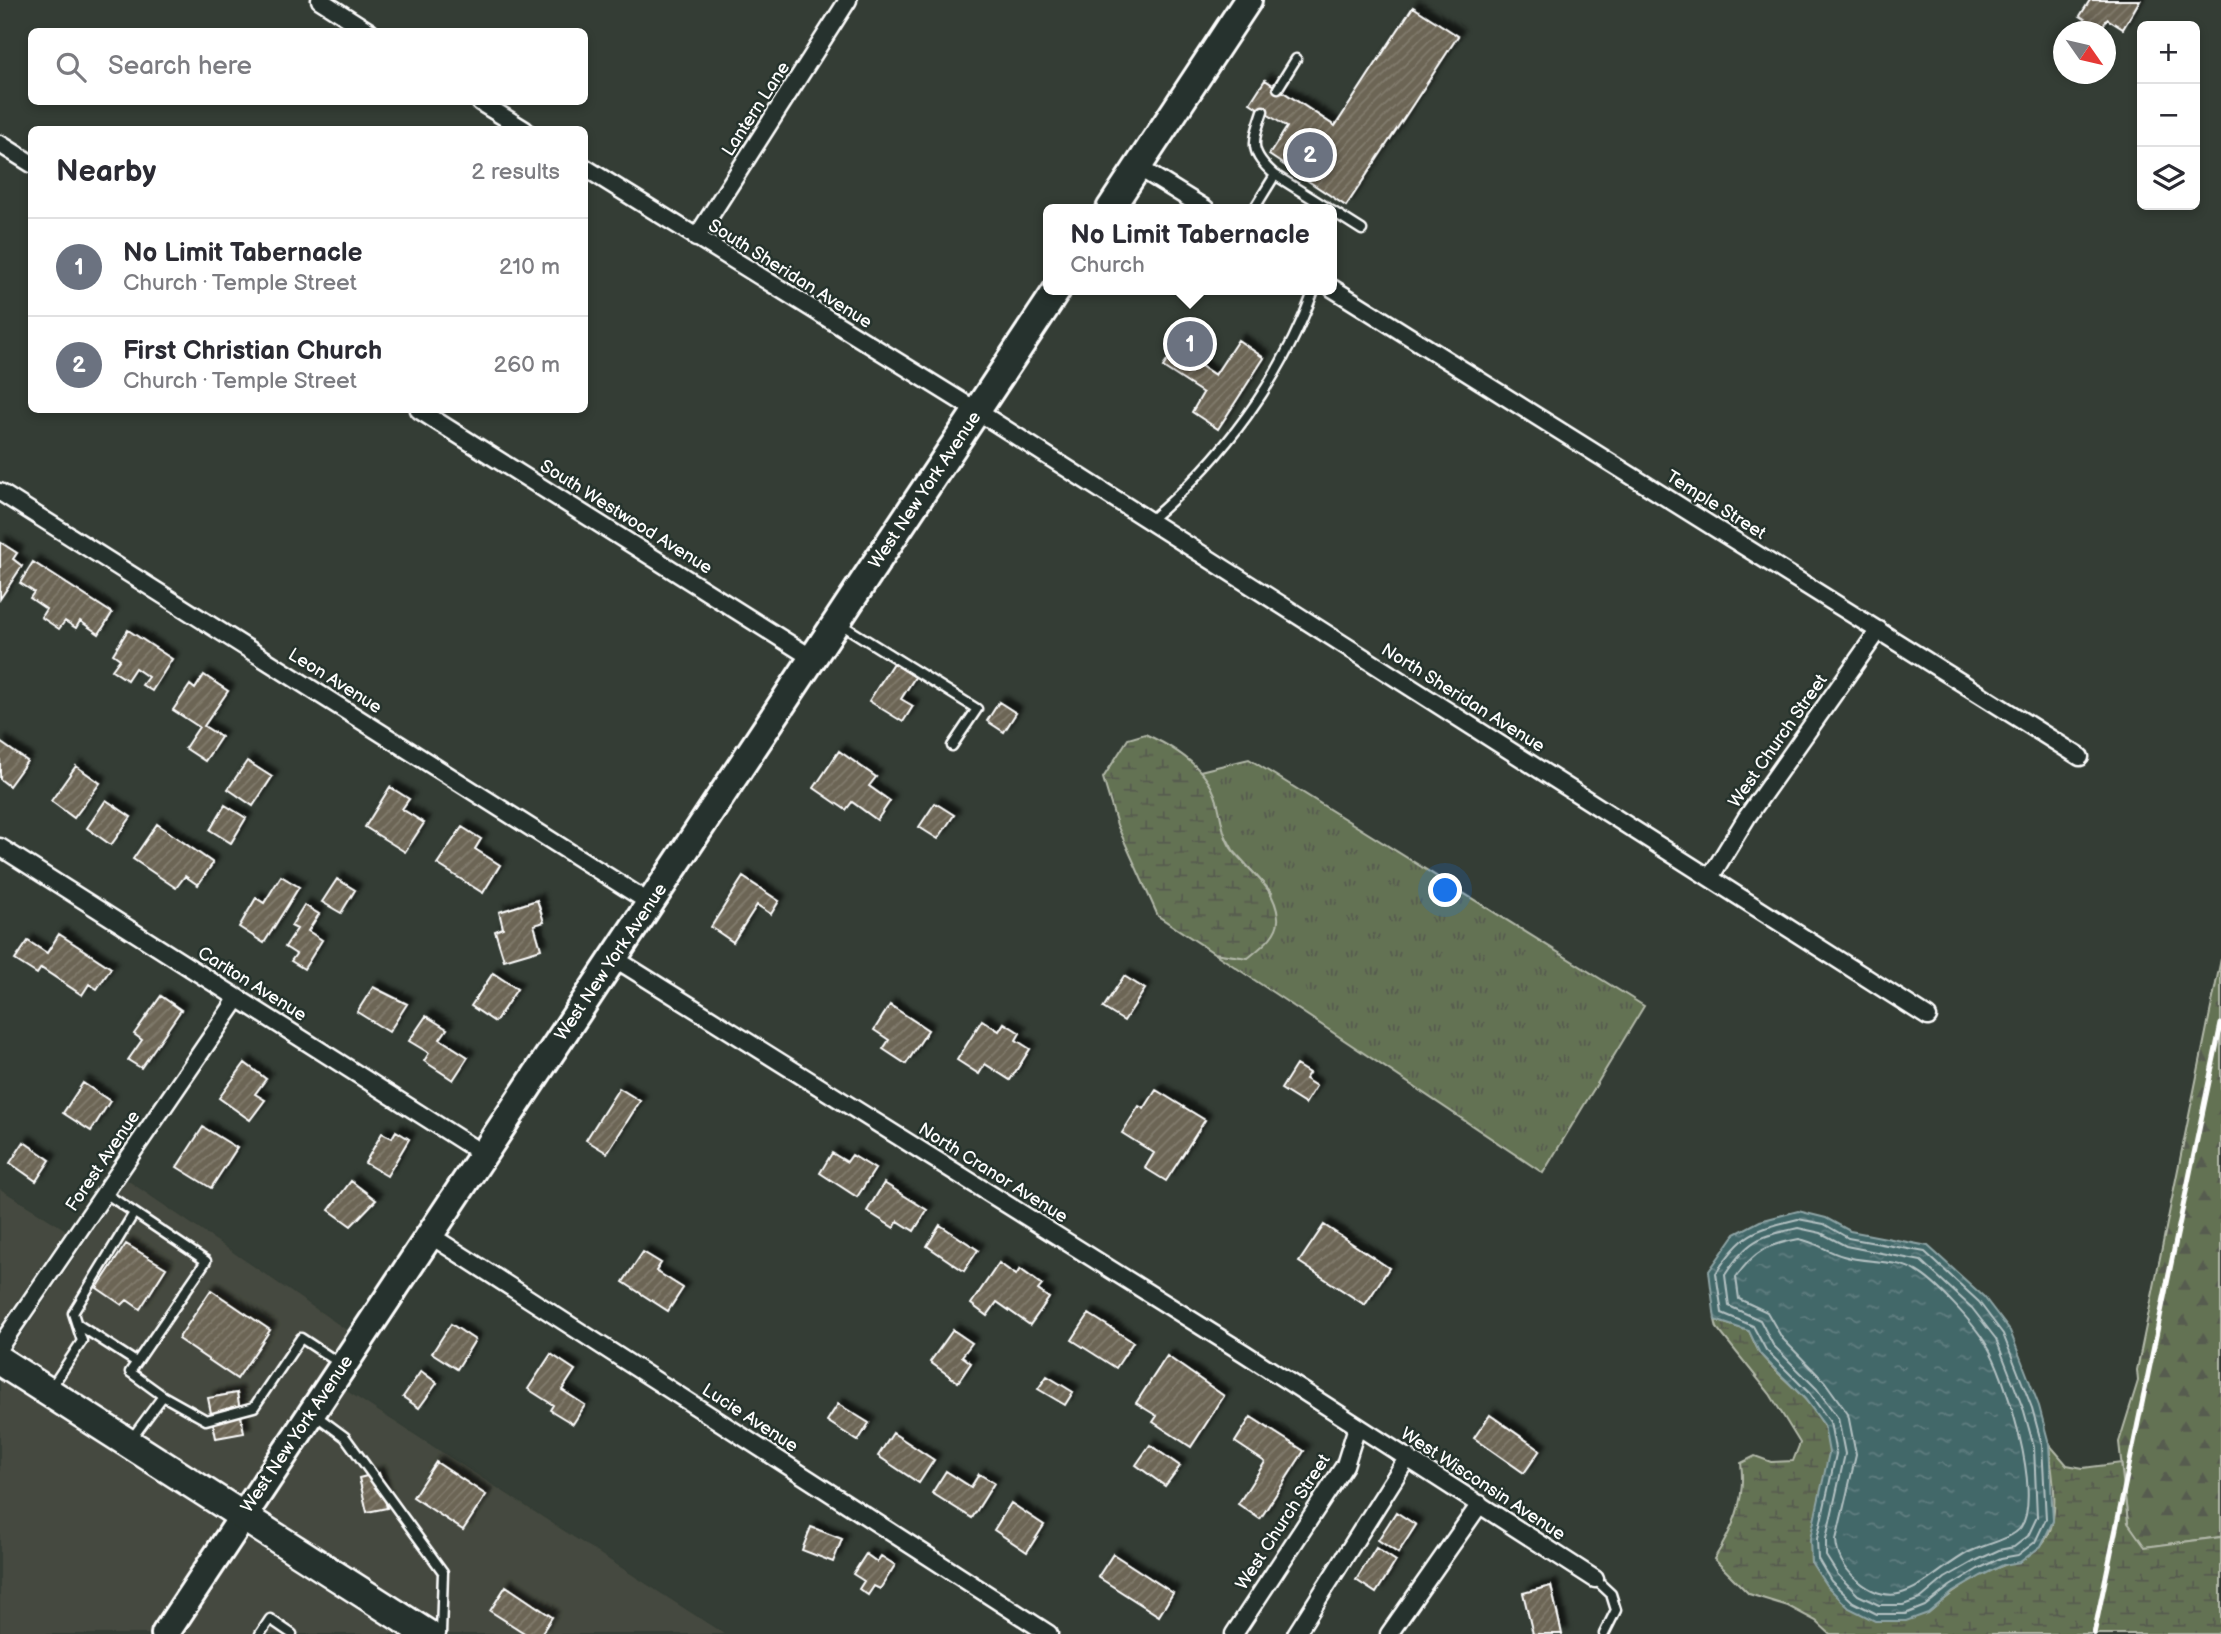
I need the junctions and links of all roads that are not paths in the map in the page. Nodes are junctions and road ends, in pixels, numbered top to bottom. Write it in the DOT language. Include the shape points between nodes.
graph roads {
  1 [pos="320,0"];
  2 [pos="848,0"];
  3 [pos="1248,0"];
  4 [pos="364,28"];
  5 [pos="1296,59"];
  6 [pos="1278,88"];
  7 [pos="485,105"];
  8 [pos="1263,111"];
  9 [pos="519,126"];
  10 [pos="0,144"];
  11 [pos="28,162"];
  12 [pos="1138,167"];
  13 [pos="588,170"];
  14 [pos="1275,176"];
  15 [pos="1113,204"];
  16 [pos="1198,204"];
  17 [pos="1257,204"];
  18 [pos="1320,204"];
  19 [pos="1337,214"];
  20 [pos="1362,230"];
  21 [pos="696,238"];
  22 [pos="1337,291"];
  23 [pos="1054,295"];
  24 [pos="1312,295"];
  25 [pos="977,411"];
  26 [pos="424,413"];
  27 [pos="0,492"];
  28 [pos="1149,521"];
  29 [pos="837,622"];
  30 [pos="1879,630"];
  31 [pos="812,658"];
  32 [pos="953,746"];
  33 [pos="2080,757"];
  34 [pos="0,847"];
  35 [pos="1711,876"];
  36 [pos="650,903"];
  37 [pos="614,958"];
  38 [pos="238,998"];
  39 [pos="1928,1017"];
  40 [pos="484,1154"];
  41 [pos="105,1192"];
  42 [pos="134,1213"];
  43 [pos="430,1235"];
  44 [pos="77,1324"];
  45 [pos="0,1346"];
  46 [pos="0,1361"];
  47 [pos="136,1362"];
  48 [pos="343,1366"];
  49 [pos="48,1392"];
  50 [pos="163,1395"];
  51 [pos="312,1413"];
  52 [pos="1353,1425"];
  53 [pos="128,1443"];
  54 [pos="1408,1457"];
  55 [pos="1480,1504"];
  56 [pos="243,1516"];
  57 [pos="1595,1579"];
  58 [pos="1299,1633"];
  59 [pos="164,1634"];
  60 [pos="260,1634"];
  61 [pos="292,1634"];
  62 [pos="427,1634"];
  63 [pos="440,1634"];
  64 [pos="1049,1634"];
  65 [pos="1234,1634"];
  66 [pos="1389,1634"];
  67 [pos="1604,1634"];
  1 -- 4 [label="street"];
  2 -- 21 [label="street, Lantern Lane"];
  3 -- 12 [label="main road"];
  5 -- 6 [label="lane"];
  7 -- 9 [label="street"];
  8 -- 14 [label="lane" via="1254,145 1257,160"];
  10 -- 11 [label="street"];
  12 -- 15 [label="main road"];
  12 -- 16 [label="street"];
  13 -- 21 [label="street, South Sheridan Avenue"];
  14 -- 17 [label="lane"];
  14 -- 18 [label="lane"];
  19 -- 20 [label="lane"];
  21 -- 25 [label="street, South Sheridan Avenue"];
  22 -- 30 [label="street, Temple Street"];
  23 -- 25 [label="main road, West New York Avenue"];
  24 -- 28 [label="lane" via="1272,378 1228,443 1184,493"];
  25 -- 28 [label="street, North Sheridan Avenue"];
  25 -- 29 [label="main road, West New York Avenue"];
  26 -- 31 [label="street, South Westwood Avenue"];
  27 -- 36 [label="street, Leon Avenue"];
  28 -- 35 [label="street, North Sheridan Avenue"];
  29 -- 31 [label="main road, West New York Avenue"];
  29 -- 32 [label="lane" via="977,709"];
  30 -- 33 [label="street, Temple Street"];
  30 -- 35 [label="street, West Church Street"];
  31 -- 36 [label="main road, West New York Avenue"];
  34 -- 38 [label="street, Carlton Avenue"];
  35 -- 39 [label="street, North Sheridan Avenue"];
  36 -- 37 [label="main road, West New York Avenue"];
  37 -- 40 [label="main road, West New York Avenue"];
  37 -- 52 [label="street, North Cranor Avenue"];
  38 -- 40 [label="street, Carlton Avenue"];
  38 -- 41 [label="street, Forest Avenue"];
  40 -- 43 [label="main road, West New York Avenue"];
  41 -- 42 [label="lane"];
  41 -- 45 [label="street, Forest Avenue"];
  42 -- 44 [label="lane" via="73,1313"];
  42 -- 47 [label="lane" via="206,1261"];
  43 -- 48 [label="main road, West New York Avenue"];
  43 -- 64 [label="street, Lucie Avenue"];
  44 -- 47 [label="lane"];
  44 -- 49 [label="lane" via="82,1341"];
  46 -- 49 [label="highway"];
  47 -- 50 [label="lane" via="130,1372"];
  48 -- 50 [label="lane" via="302,1338 254,1407 206,1420"];
  48 -- 51 [label="main road, West New York Avenue"];
  49 -- 53 [label="highway"];
  50 -- 53 [label="lane"];
  51 -- 56 [label="main road, West New York Avenue"];
  51 -- 63 [label="lane" via="345,1437 443,1572"];
  52 -- 54 [label="street, West Wisconsin Avenue"];
  52 -- 65 [label="street, West Church Street" via="1345,1465"];
  53 -- 56 [label="highway"];
  54 -- 55 [label="street, West Wisconsin Avenue"];
  54 -- 58 [label="street"];
  55 -- 57 [label="street, West Wisconsin Avenue"];
  55 -- 66 [label="street"];
  56 -- 59 [label="main road, West New York Avenue"];
  56 -- 62 [label="highway"];
  57 -- 67 [label="lane" via="1611,1594 1616,1610"];
  60 -- 61 [label="lane" via="270,1619"];
}
